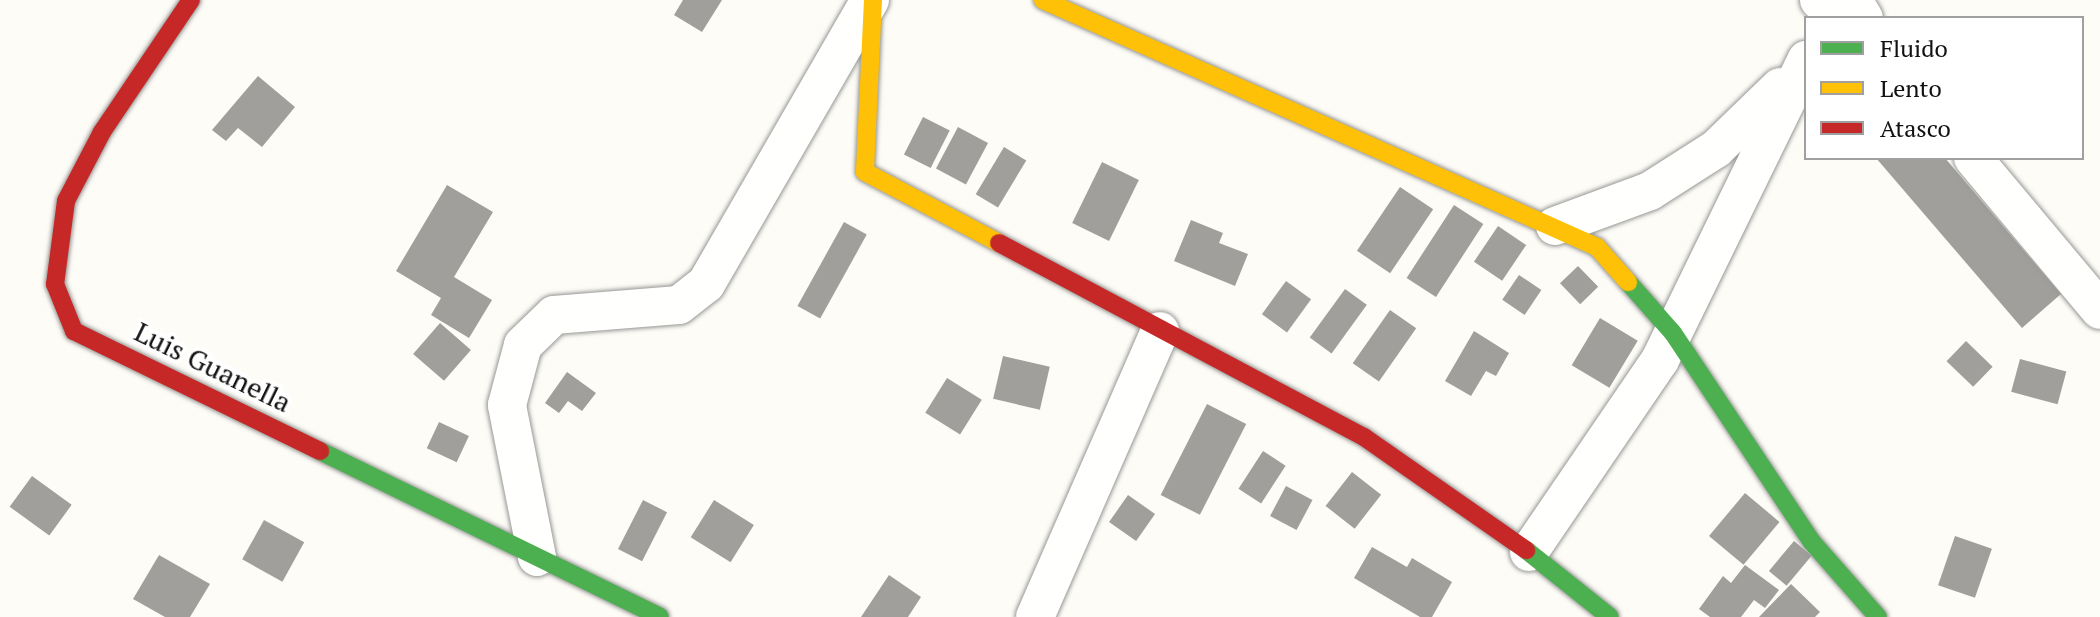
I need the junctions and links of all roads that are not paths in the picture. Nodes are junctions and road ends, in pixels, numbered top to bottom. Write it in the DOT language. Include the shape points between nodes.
graph roads {
  1 [pos="191,0"];
  2 [pos="872,0"];
  3 [pos="1043,0"];
  4 [pos="1804,63"];
  5 [pos="1804,64"];
  6 [pos="1975,160"];
  7 [pos="1555,226"];
  8 [pos="2100,310"];
  9 [pos="1160,331"];
  10 [pos="1673,333"];
  11 [pos="1529,552"];
  12 [pos="537,557"];
  13 [pos="660,617"];
  14 [pos="1035,617"];
  15 [pos="1610,617"];
  16 [pos="1878,617"];
  1 -- 12 [label="street, Luis Guanella" via="102,132 66,201 55,284 74,331"];
  2 -- 9 [label="street" via="865,172"];
  2 -- 12 [label="street" via="706,284 679,305 554,315 523,345 507,405"];
  3 -- 7 [label="street"];
  4 -- 7 [label="street" via="1716,149 1650,191"];
  5 -- 10 [label="street"];
  6 -- 8 [label="street"];
  7 -- 10 [label="street" via="1597,247"];
  9 -- 11 [label="street" via="1364,437"];
  9 -- 14 [label="street"];
  10 -- 11 [label="street"];
  10 -- 16 [label="street" via="1812,542"];
  11 -- 15 [label="street"];
  12 -- 13 [label="street, Luis Guanella"];
}
